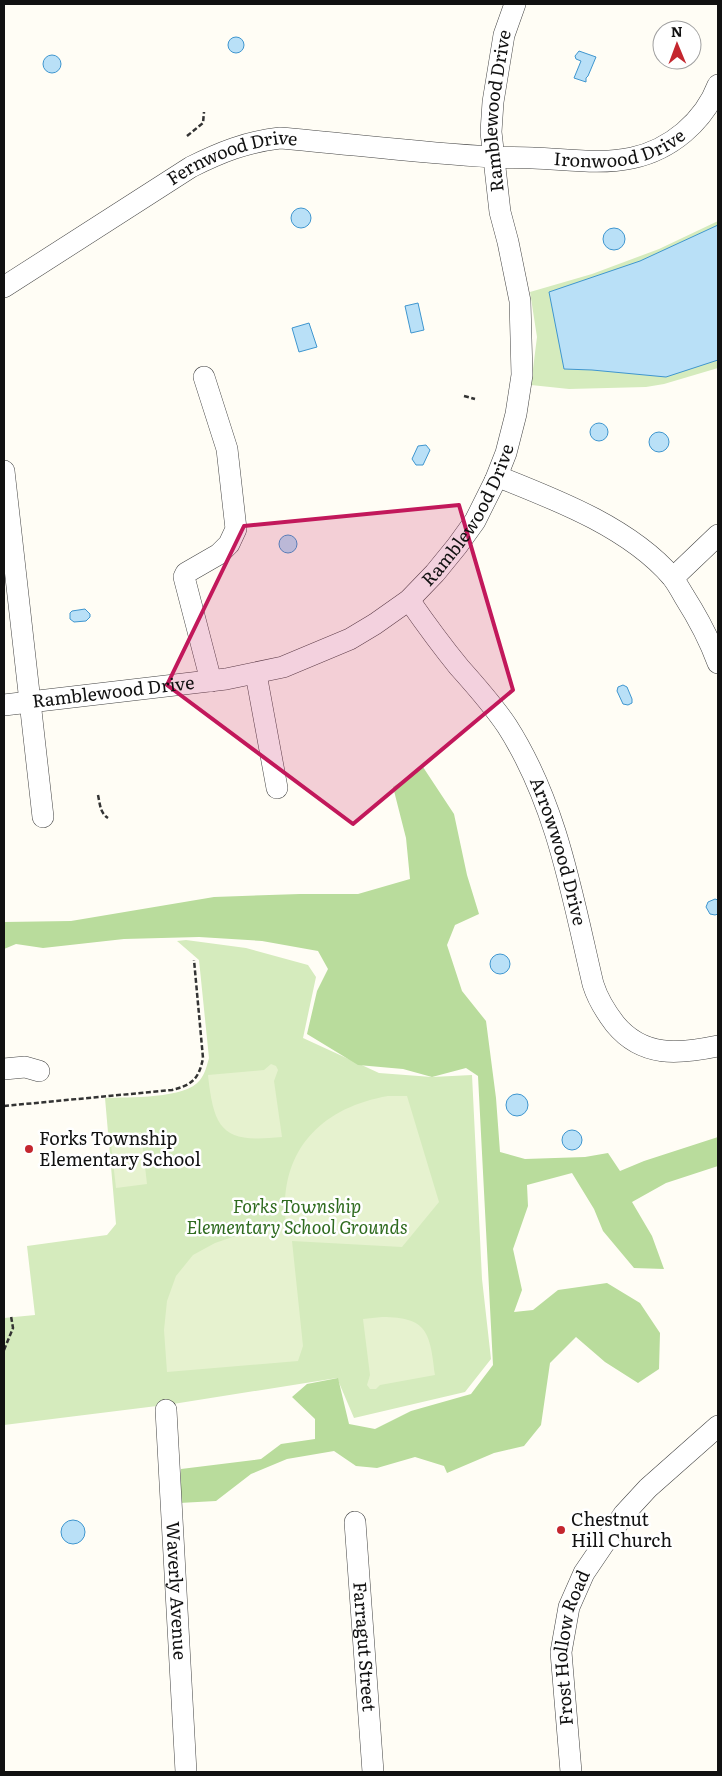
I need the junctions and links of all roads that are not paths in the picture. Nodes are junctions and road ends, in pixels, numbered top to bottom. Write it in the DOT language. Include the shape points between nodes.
graph roads {
  1 [pos="515,4"];
  2 [pos="718,85"];
  3 [pos="493,158"];
  4 [pos="4,287"];
  5 [pos="204,377"];
  6 [pos="4,471"];
  7 [pos="494,481"];
  8 [pos="718,535"];
  9 [pos="673,578"];
  10 [pos="409,600"];
  11 [pos="718,663"];
  12 [pos="256,674"];
  13 [pos="211,681"];
  14 [pos="29,701"];
  15 [pos="4,706"];
  16 [pos="277,788"];
  17 [pos="43,817"];
  18 [pos="718,1046"];
  19 [pos="4,1069"];
  20 [pos="39,1071"];
  21 [pos="166,1410"];
  22 [pos="718,1426"];
  23 [pos="355,1522"];
  24 [pos="186,1772"];
  25 [pos="372,1772"];
  26 [pos="571,1772"];
  1 -- 3 [label="street, Ramblewood Drive" via="504,35 493,102"];
  2 -- 3 [label="street, Ironwood Drive" via="694,123 666,145 651,152 632,158 591,161"];
  3 -- 4 [label="street, Fernwood Drive" via="280,138 255,142 220,152 191,167"];
  3 -- 7 [label="street, Ramblewood Drive" via="500,212 520,301 522,375 506,453"];
  5 -- 13 [label="street" via="227,449 236,529 229,544 219,554 184,577"];
  6 -- 14 [label="street"];
  7 -- 9 [label="street" via="499,477 533,490 620,532 655,559"];
  7 -- 10 [label="street, Ramblewood Drive" via="475,521 435,574"];
  8 -- 9 [label="street"];
  9 -- 11 [label="street" via="699,619"];
  10 -- 12 [label="street, Ramblewood Drive" via="350,639 284,667"];
  10 -- 18 [label="street, Arrowwood Drive" via="436,639 506,725 546,802 599,1002 621,1030 637,1044 650,1049 678,1052"];
  12 -- 13 [label="street, Ramblewood Drive"];
  12 -- 16 [label="street"];
  13 -- 14 [label="street, Ramblewood Drive"];
  14 -- 15 [label="street, Ramblewood Drive"];
  14 -- 17 [label="street"];
  19 -- 20 [label="street" via="24,1067"];
  21 -- 24 [label="street, Waverly Avenue"];
  22 -- 26 [label="street, Frost Hollow Road" via="648,1488 624,1514 584,1573 569,1607 561,1652"];
  23 -- 25 [label="street, Farragut Street"];
}
